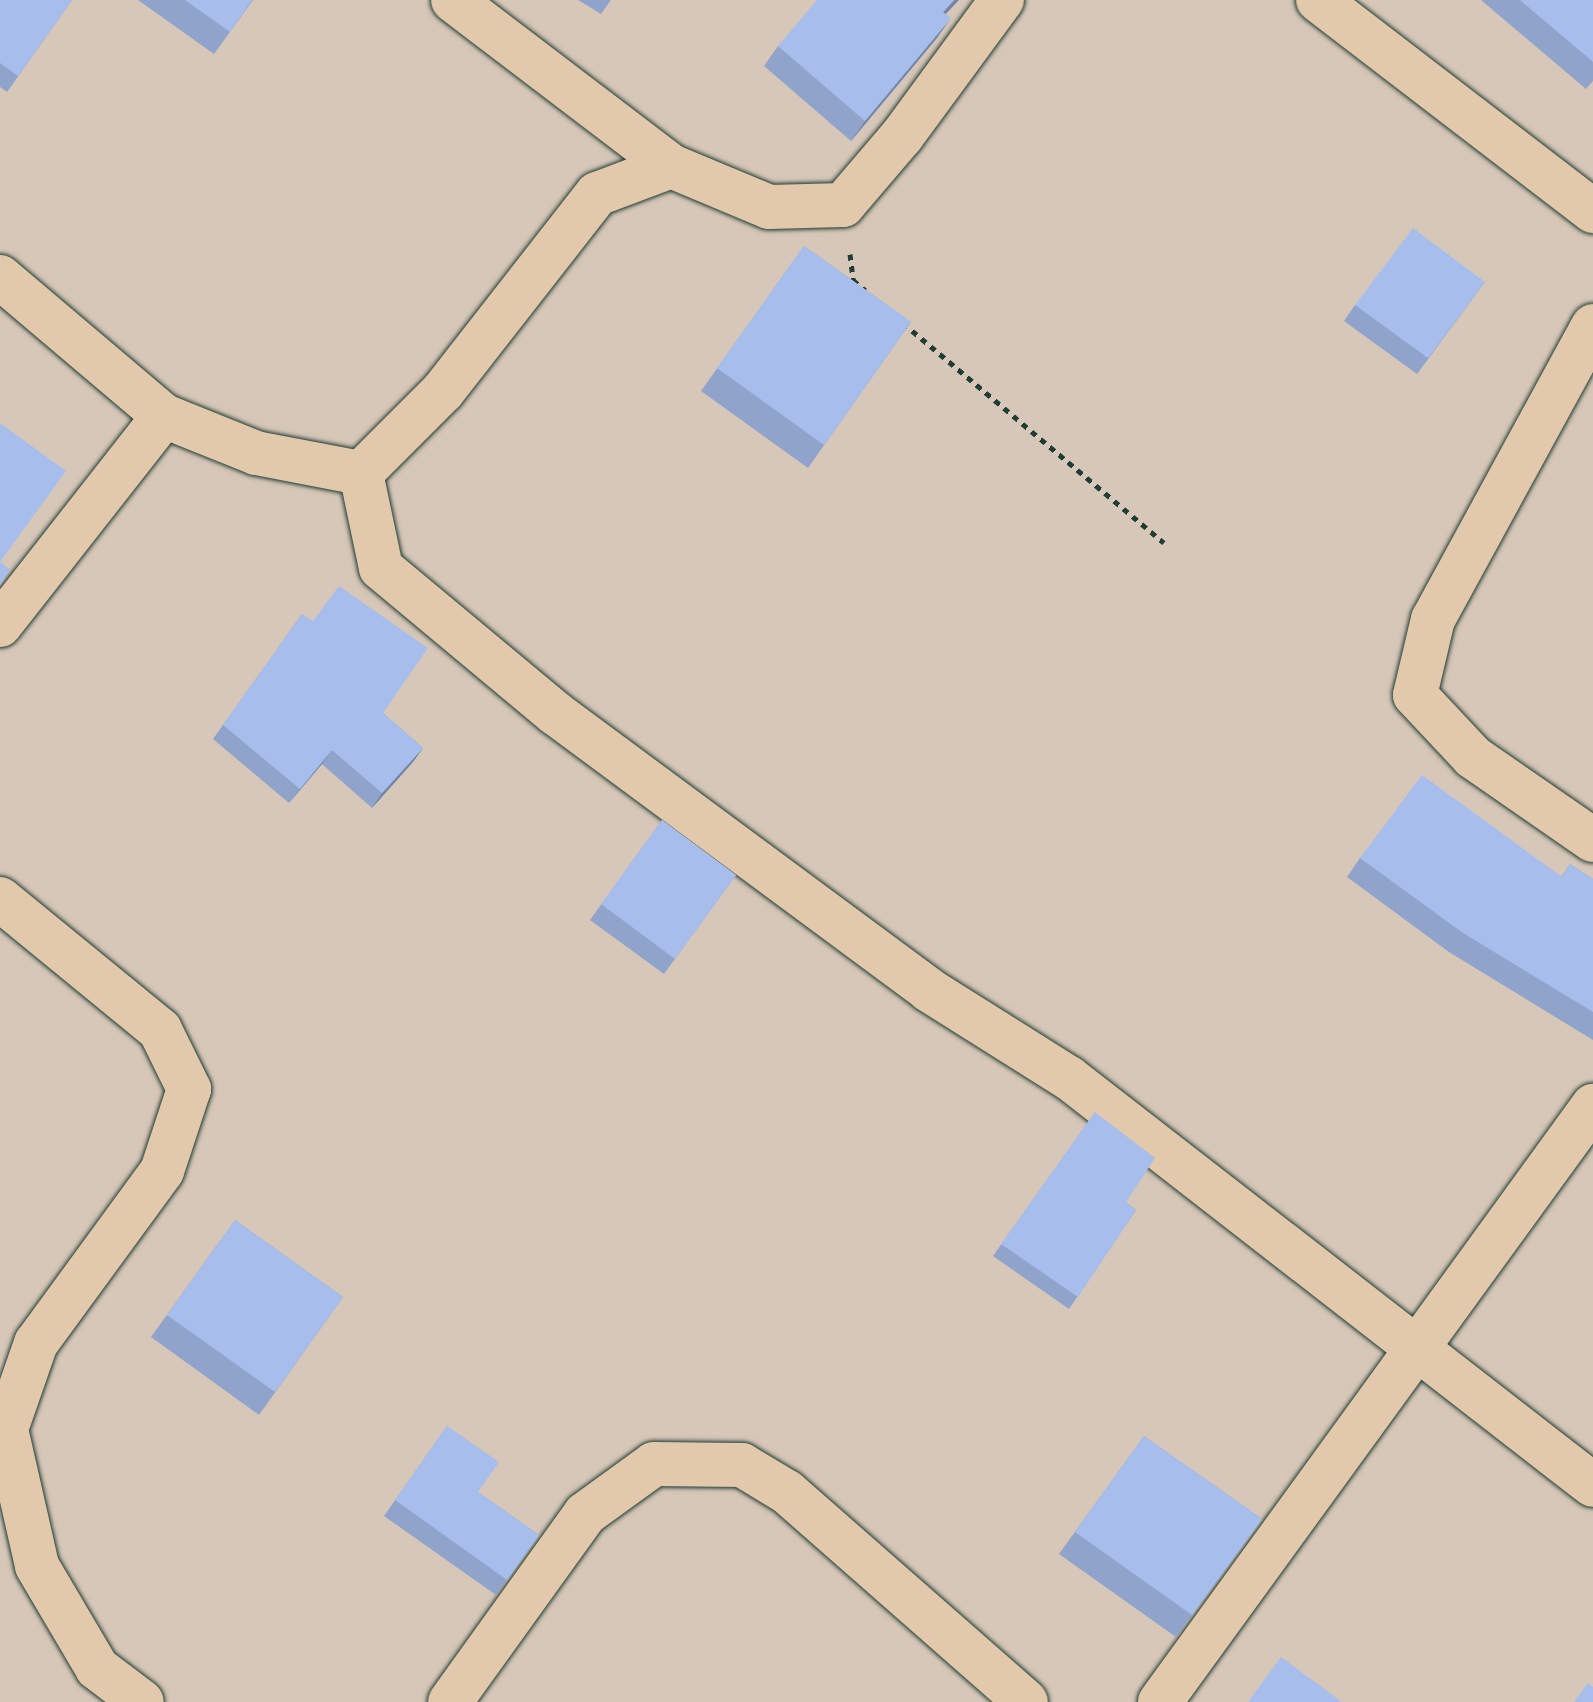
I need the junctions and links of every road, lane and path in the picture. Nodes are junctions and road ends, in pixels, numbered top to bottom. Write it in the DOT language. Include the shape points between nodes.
graph roads {
  1 [pos="453,0"];
  2 [pos="1002,0"];
  3 [pos="1318,0"];
  4 [pos="671,166"];
  5 [pos="843,205"];
  6 [pos="1593,211"];
  7 [pos="0,277"];
  8 [pos="876,299"];
  9 [pos="898,319"];
  10 [pos="1593,326"];
  11 [pos="164,416"];
  12 [pos="361,473"];
  13 [pos="1164,543"];
  14 [pos="0,625"];
  15 [pos="1593,840"];
  16 [pos="0,899"];
  17 [pos="1593,1106"];
  18 [pos="1412,1349"];
  19 [pos="1593,1485"];
  20 [pos="142,1702"];
  21 [pos="450,1702"];
  22 [pos="1026,1702"];
  23 [pos="1160,1702"];
  1 -- 4 [label="street"];
  2 -- 5 [label="street" via="902,136"];
  3 -- 6 [label="street"];
  4 -- 5 [label="street" via="769,207"];
  4 -- 12 [label="street" via="597,194 443,391"];
  5 -- 8 [label="path" via="853,280"];
  7 -- 11 [label="street"];
  9 -- 13 [label="path"];
  10 -- 15 [label="street" via="1433,619 1415,695 1473,757"];
  11 -- 12 [label="street" via="256,453"];
  11 -- 14 [label="street"];
  12 -- 18 [label="street" via="381,568 555,713 929,990 1069,1078"];
  16 -- 20 [label="street" via="160,1030 189,1089 162,1171 36,1343 6,1429 37,1566 97,1668"];
  17 -- 18 [label="street"];
  18 -- 19 [label="street"];
  18 -- 23 [label="street"];
  21 -- 22 [label="street" via="585,1514 654,1464 742,1465 787,1492"];
}
